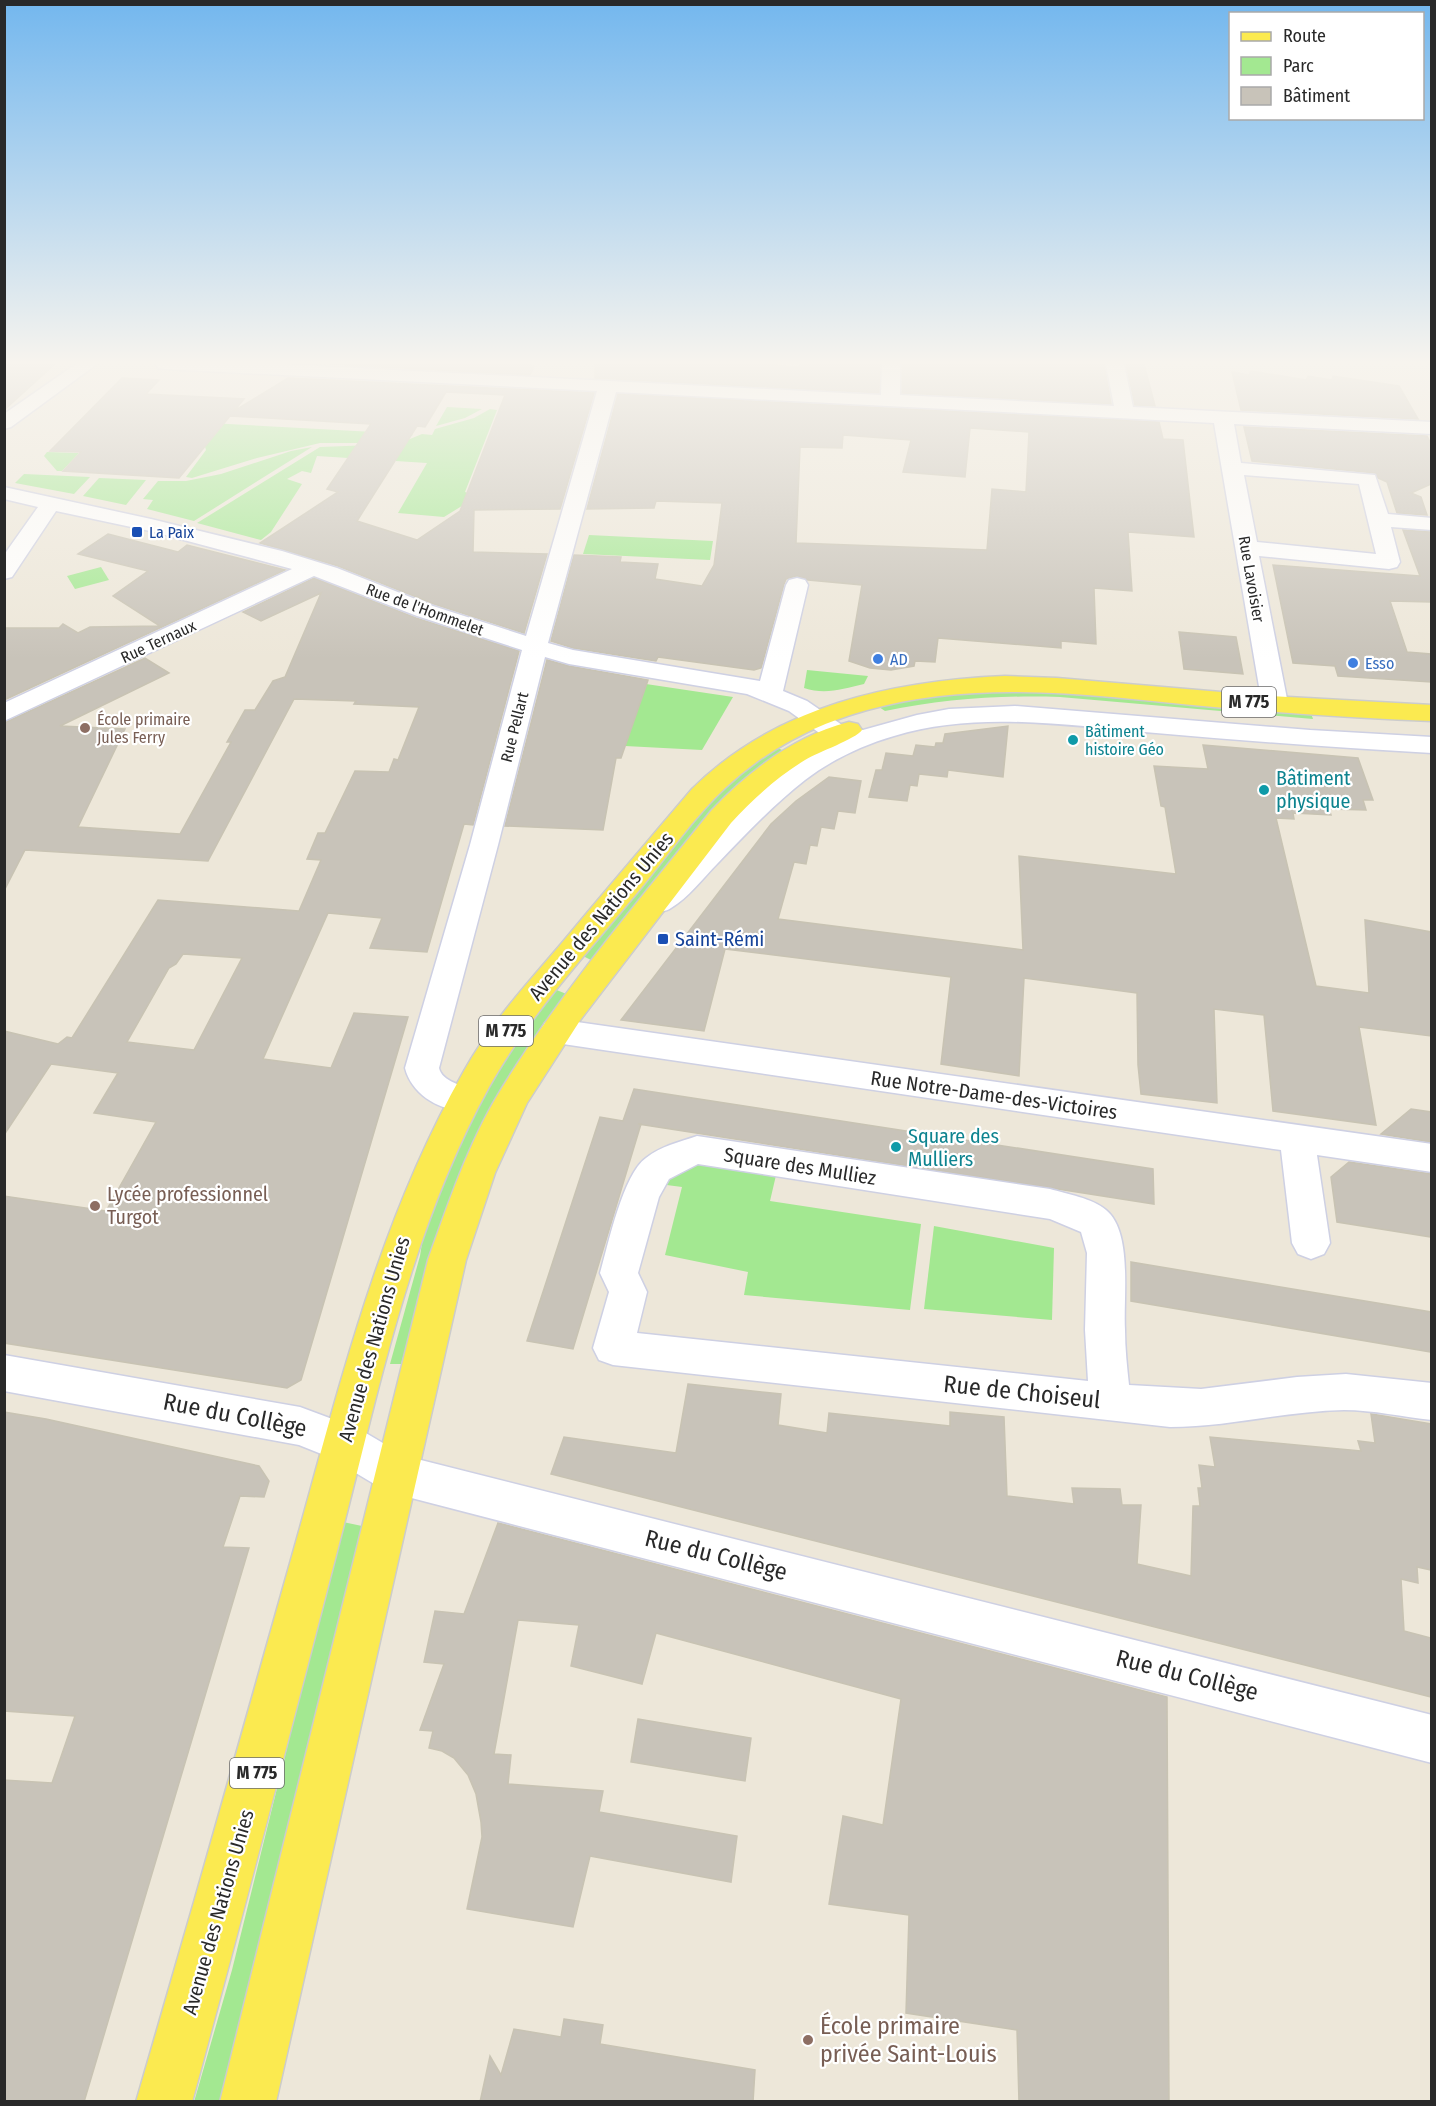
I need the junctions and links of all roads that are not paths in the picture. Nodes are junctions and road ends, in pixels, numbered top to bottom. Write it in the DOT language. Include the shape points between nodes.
graph roads {
  1 [pos="587,462"];
  2 [pos="1231,462"];
  3 [pos="1232,468"];
  4 [pos="4,493"];
  5 [pos="51,503"];
  6 [pos="1379,520"];
  7 [pos="1431,524"];
  8 [pos="1246,548"];
  9 [pos="312,568"];
  10 [pos="4,572"];
  11 [pos="797,585"];
  12 [pos="535,647"];
  13 [pos="770,693"];
  14 [pos="1275,704"];
  15 [pos="4,713"];
  16 [pos="1431,713"];
  17 [pos="839,730"];
  18 [pos="1431,735"];
  19 [pos="1431,745"];
  20 [pos="556,1030"];
  21 [pos="464,1099"];
  22 [pos="1298,1138"];
  23 [pos="1431,1158"];
  24 [pos="1311,1243"];
  25 [pos="613,1348"];
  26 [pos="4,1373"];
  27 [pos="1110,1402"];
  28 [pos="1431,1402"];
  29 [pos="344,1443"];
  30 [pos="396,1474"];
  31 [pos="1431,1738"];
  32 [pos="164,2102"];
  33 [pos="248,2102"];
  1 -- 12 [label="street, Rue Pellart"];
  2 -- 3 [label="street, Rue Lavoisier"];
  3 -- 6 [label="street" via="1368,479"];
  3 -- 8 [label="street, Rue Lavoisier"];
  4 -- 5 [label="street, Rue de l'Hommelet"];
  5 -- 9 [label="street, Rue de l'Hommelet" via="219,541"];
  5 -- 10 [label="street"];
  6 -- 7 [label="street"];
  6 -- 8 [label="street" via="1389,562"];
  8 -- 14 [label="street, Rue Lavoisier"];
  9 -- 12 [label="street, Rue de l'Hommelet"];
  9 -- 15 [label="street, Rue Ternaux"];
  11 -- 13 [label="street"];
  12 -- 13 [label="street, Rue de l'Hommelet" via="581,659 736,683"];
  12 -- 21 [label="street, Rue Pellart" via="422,1068 435,1089"];
  13 -- 17 [label="street, Rue de l'Hommelet"];
  14 -- 16 [label="main road, Avenue des Nations Unies / M 775"];
  14 -- 17 [label="main road, Avenue des Nations Unies / M 775" via="1056,684 989,683 933,687 846,707"];
  17 -- 18 [label="main road, Avenue des Nations Unies / M 775" via="942,708 1025,703"];
  17 -- 19 [label="street" via="1000,713"];
  17 -- 20 [label="main road, Avenue des Nations Unies / M 775" via="781,764 747,790 696,848"];
  17 -- 21 [label="main road, Avenue des Nations Unies / M 775" via="752,753 702,795 508,1028"];
  20 -- 22 [label="street, Rue Notre-Dame-des-Victoires"];
  20 -- 30 [label="main road, Avenue des Nations Unies / M 775" via="502,1119 466,1198 447,1260"];
  21 -- 29 [label="main road, Avenue des Nations Unies / M 775" via="399,1246"];
  22 -- 23 [label="street, Rue Notre-Dame-des-Victoires"];
  22 -- 24 [label="street"];
  25 -- 27 [label="street, Rue de Choiseul"];
  25 -- 27 [label="street, Square des Mulliez" via="628,1292 620,1273 641,1195 656,1169 698,1150 1050,1204 1094,1221 1106,1253 1105,1330"];
  26 -- 29 [label="street, Rue du Collège" via="286,1423"];
  27 -- 28 [label="street, Rue de Choiseul" via="1201,1408 1346,1392"];
  29 -- 30 [label="street, Rue du Collège"];
  29 -- 32 [label="main road, Avenue des Nations Unies / M 775" via="261,1760"];
  30 -- 31 [label="street, Rue du Collège"];
  30 -- 33 [label="main road, Avenue des Nations Unies / M 775"];
}
